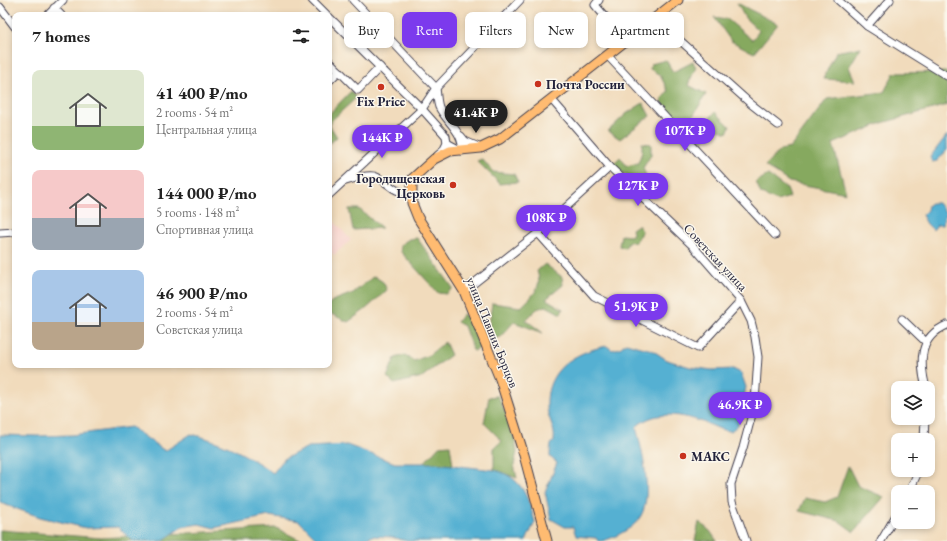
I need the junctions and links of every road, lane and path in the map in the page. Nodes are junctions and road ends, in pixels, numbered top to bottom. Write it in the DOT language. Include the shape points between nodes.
graph roads {
  1 [pos="63,0"];
  2 [pos="312,0"];
  3 [pos="353,0"];
  4 [pos="520,0"];
  5 [pos="599,0"];
  6 [pos="678,0"];
  7 [pos="838,0"];
  8 [pos="890,0"];
  9 [pos="0,7"];
  10 [pos="54,8"];
  11 [pos="51,12"];
  12 [pos="58,12"];
  13 [pos="324,12"];
  14 [pos="601,12"];
  15 [pos="663,12"];
  16 [pos="332,20"];
  17 [pos="12,23"];
  18 [pos="867,26"];
  19 [pos="684,44"];
  20 [pos="618,48"];
  21 [pos="608,56"];
  22 [pos="332,64"];
  23 [pos="380,68"];
  24 [pos="339,71"];
  25 [pos="947,76"];
  26 [pos="332,78"];
  27 [pos="436,88"];
  28 [pos="552,100"];
  29 [pos="422,108"];
  30 [pos="778,124"];
  31 [pos="460,134"];
  32 [pos="447,143"];
  33 [pos="481,148"];
  34 [pos="462,151"];
  35 [pos="434,159"];
  36 [pos="610,167"];
  37 [pos="344,182"];
  38 [pos="332,192"];
  39 [pos="411,193"];
  40 [pos="12,232"];
  41 [pos="0,233"];
  42 [pos="538,233"];
  43 [pos="775,235"];
  44 [pos="464,291"];
  45 [pos="741,301"];
  46 [pos="902,319"];
  47 [pos="947,324"];
  48 [pos="926,342"];
  49 [pos="925,381"];
  50 [pos="891,524"];
  51 [pos="547,541"];
  52 [pos="746,541"];
  53 [pos="881,541"];
  1 -- 10 [label="street"];
  2 -- 13 [label="street"];
  3 -- 27 [label="street"];
  4 -- 27 [label="street"];
  5 -- 14 [label="street" via="595,5"];
  6 -- 15 [label="main road"];
  7 -- 18 [label="street"];
  8 -- 18 [label="street"];
  9 -- 17 [label="street"];
  10 -- 11 [label="street"];
  10 -- 12 [label="street"];
  16 -- 23 [label="street"];
  18 -- 25 [label="street"];
  19 -- 30 [label="street" via="751,104"];
  20 -- 21 [label="main road"];
  21 -- 28 [label="main road"];
  21 -- 43 [label="street"];
  22 -- 24 [label="street"];
  23 -- 24 [label="street" via="358,90"];
  23 -- 29 [label="street"];
  24 -- 26 [label="street"];
  27 -- 29 [label="street"];
  27 -- 31 [label="street" via="438,105 443,115"];
  28 -- 33 [label="main road" via="500,139"];
  28 -- 36 [label="street, Советская улица"];
  29 -- 32 [label="street" via="446,136"];
  29 -- 37 [label="street"];
  31 -- 33 [label="street" via="465,141"];
  31 -- 34 [label="street"];
  32 -- 34 [label="street"];
  32 -- 35 [label="street"];
  33 -- 34 [label="main road"];
  34 -- 35 [label="main road" via="450,151"];
  35 -- 39 [label="main road, улица Павших Борцов" via="412,179"];
  36 -- 42 [label="street, улица Павших Борцов"];
  36 -- 45 [label="street, Советская улица" via="693,246"];
  37 -- 38 [label="street"];
  37 -- 39 [label="street" via="358,177 373,176 396,191"];
  39 -- 44 [label="main road, улица Павших Борцов" via="418,218"];
  40 -- 41 [label="street"];
  42 -- 44 [label="street, улица Павших Борцов"];
  42 -- 45 [label="street" via="594,296 698,348"];
  44 -- 51 [label="main road, улица Павших Борцов" via="500,379"];
  45 -- 52 [label="street, Советская улица" via="756,337 758,357 755,403 744,448 731,484 732,502"];
  46 -- 48 [label="street"];
  47 -- 48 [label="street" via="937,329"];
  48 -- 49 [label="street" via="922,359"];
  50 -- 53 [label="street"];
}
